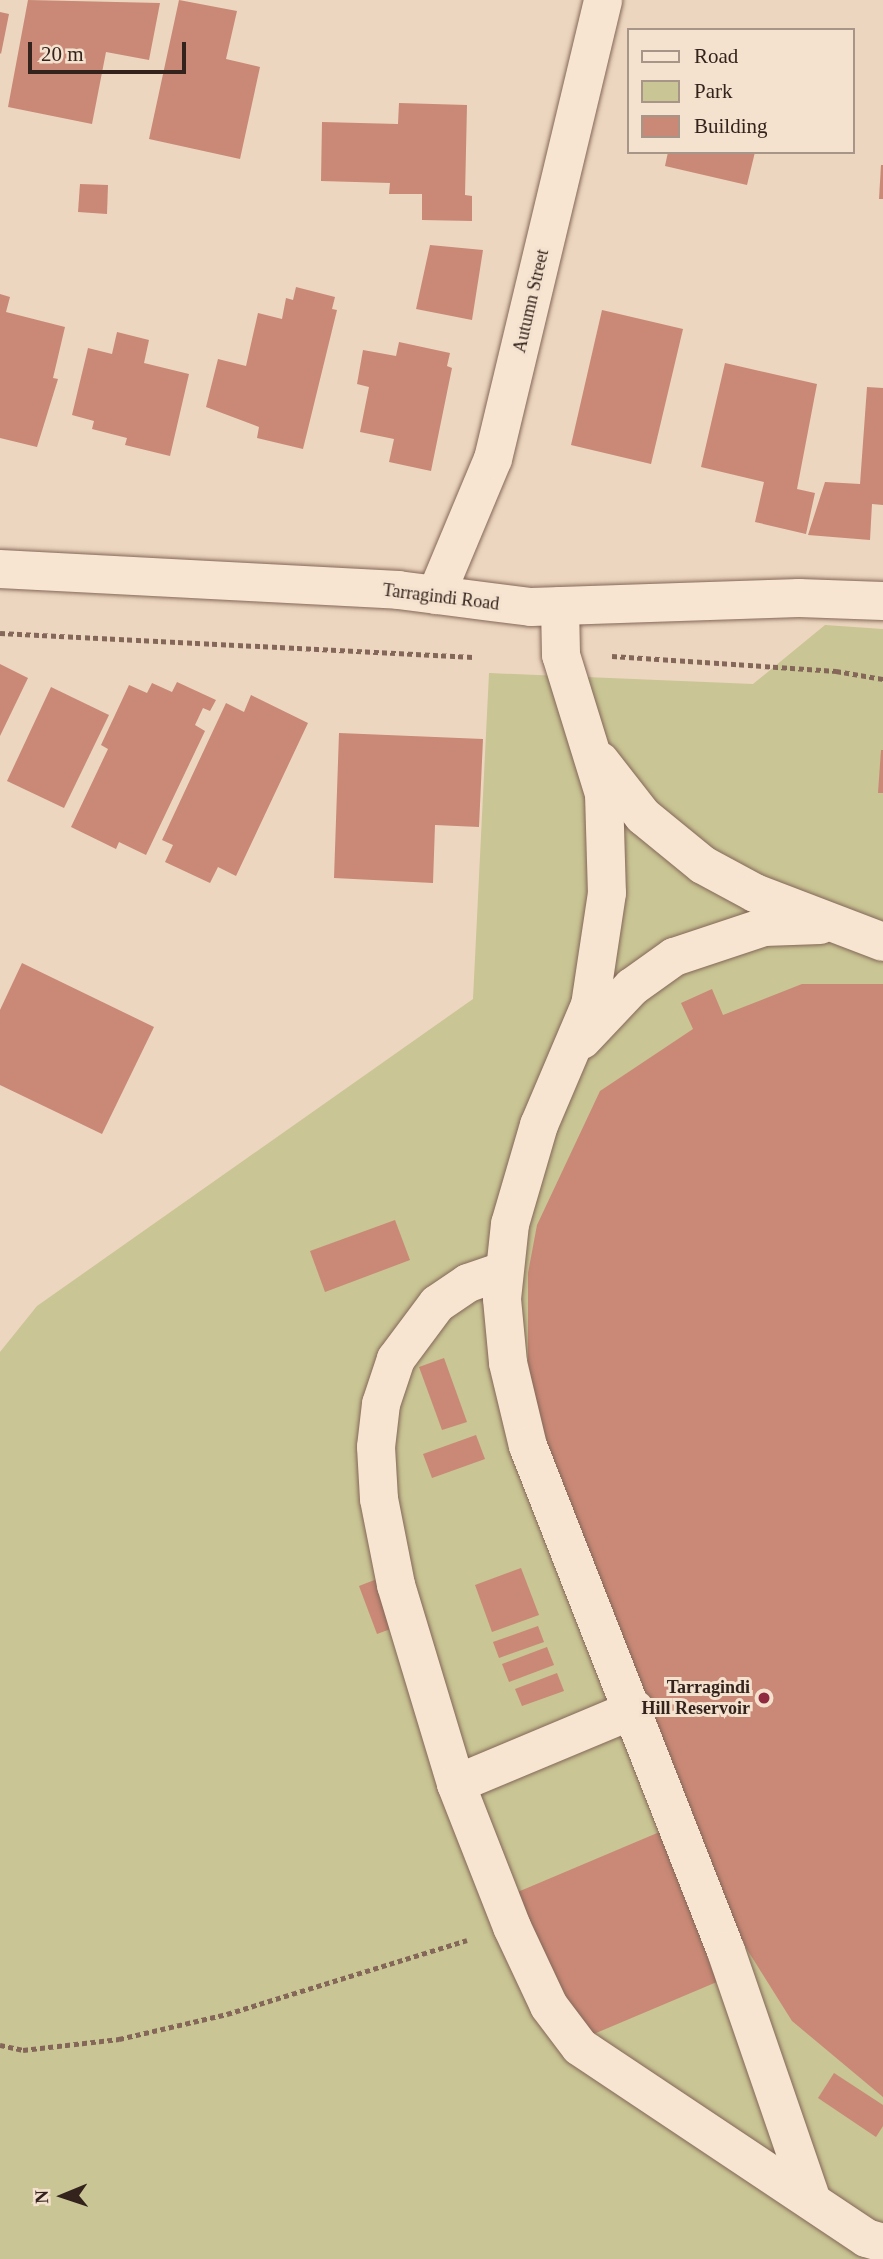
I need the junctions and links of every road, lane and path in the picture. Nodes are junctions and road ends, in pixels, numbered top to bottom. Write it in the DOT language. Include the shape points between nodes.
graph roads {
  1 [pos="603,0"];
  2 [pos="0,569"];
  3 [pos="436,595"];
  4 [pos="883,601"];
  5 [pos="560,606"];
  6 [pos="0,633"];
  7 [pos="561,655"];
  8 [pos="473,657"];
  9 [pos="883,678"];
  10 [pos="592,751"];
  11 [pos="871,938"];
  12 [pos="567,1060"];
  13 [pos="503,1271"];
  14 [pos="635,1709"];
  15 [pos="456,1784"];
  16 [pos="480,1937"];
  17 [pos="0,2045"];
  18 [pos="812,2201"];
  19 [pos="883,2243"];
  1 -- 3 [label="street, Autumn Street" via="493,459"];
  2 -- 3 [label="street, Tarragindi Road"];
  3 -- 5 [label="street, Tarragindi Road" via="494,605"];
  4 -- 5 [label="street, Tarragindi Road" via="800,598"];
  5 -- 7 [label="street"];
  6 -- 8 [label="path"];
  7 -- 9 [label="path" via="836,671"];
  7 -- 10 [label="street"];
  10 -- 11 [label="street" via="643,816 682,851 755,892"];
  10 -- 12 [label="street" via="607,824 607,893 590,1005"];
  11 -- 12 [label="street" via="824,925 788,924 699,946 674,957 632,987 589,1030"];
  12 -- 13 [label="street" via="522,1177"];
  13 -- 14 [label="street" via="503,1329 521,1426"];
  13 -- 15 [label="street" via="468,1283 437,1304 396,1359 381,1404 376,1447 379,1500 396,1585"];
  14 -- 15 [label="street"];
  14 -- 18 [label="street" via="726,1951"];
  15 -- 18 [label="street" via="532,1973 549,2006 580,2047"];
  16 -- 17 [label="path" via="226,2014 119,2039 23,2050"];
  18 -- 19 [label="street" via="866,2238"];
}
